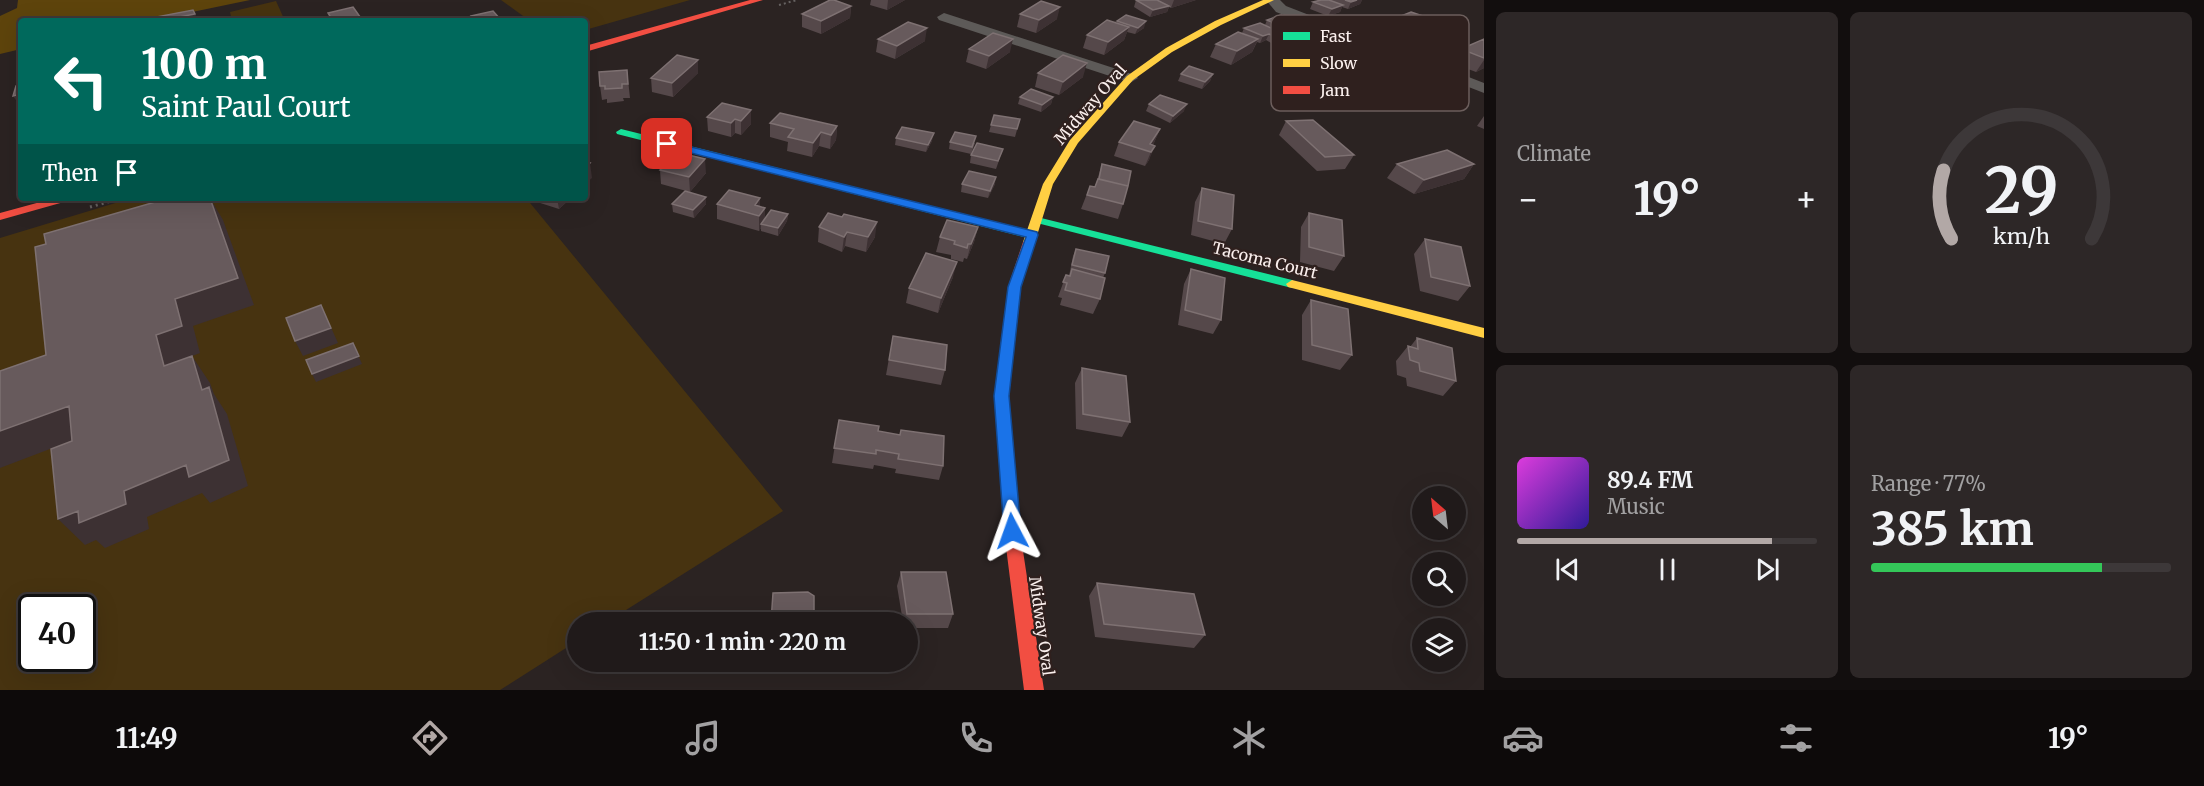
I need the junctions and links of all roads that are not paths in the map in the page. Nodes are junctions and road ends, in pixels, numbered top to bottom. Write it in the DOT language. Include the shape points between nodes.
graph roads {
  1 [pos="759,0"];
  2 [pos="1272,0"];
  3 [pos="1296,15"];
  4 [pos="944,17"];
  5 [pos="588,48"];
  6 [pos="1130,78"];
  7 [pos="1469,82"];
  8 [pos="1484,88"];
  9 [pos="621,132"];
  10 [pos="56,201"];
  11 [pos="0,217"];
  12 [pos="1037,220"];
  13 [pos="1032,235"];
  14 [pos="1484,333"];
  15 [pos="1034,690"];
  1 -- 5 [label="street"];
  2 -- 3 [label="street"];
  2 -- 6 [label="street, Midway Oval" via="1218,23 1169,50"];
  4 -- 6 [label="street"];
  6 -- 12 [label="street, Midway Oval" via="1074,142 1048,184"];
  7 -- 8 [label="street"];
  9 -- 13 [label="street"];
  10 -- 11 [label="street"];
  12 -- 13 [label="street, Midway Oval"];
  12 -- 14 [label="street, Tacoma Court"];
  13 -- 15 [label="street, Midway Oval" via="1014,287 1002,396 1012,531"];
}
